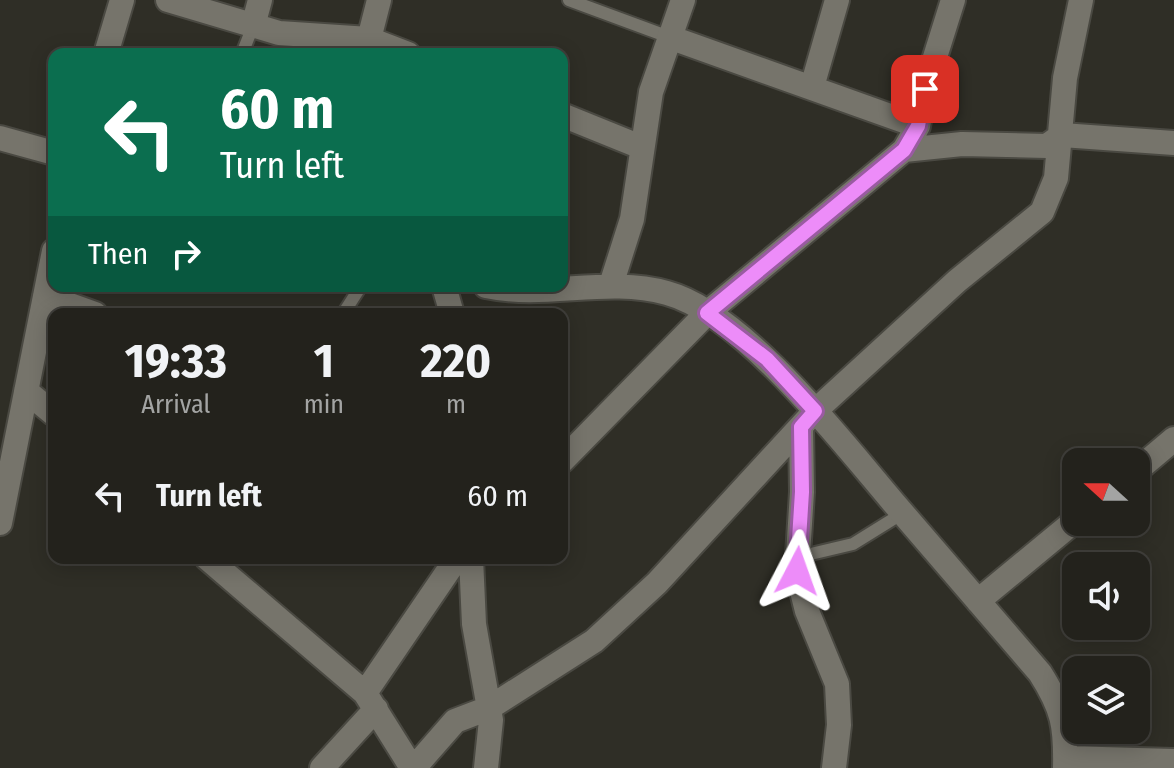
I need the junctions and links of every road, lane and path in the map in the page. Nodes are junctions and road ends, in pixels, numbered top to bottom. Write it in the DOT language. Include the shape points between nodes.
graph roads {
  1 [pos="122,0"];
  2 [pos="168,0"];
  3 [pos="260,0"];
  4 [pos="379,0"];
  5 [pos="569,0"];
  6 [pos="683,0"];
  7 [pos="837,0"];
  8 [pos="953,0"];
  9 [pos="1081,0"];
  10 [pos="253,26"];
  11 [pos="669,37"];
  12 [pos="109,43"];
  13 [pos="366,46"];
  14 [pos="244,48"];
  15 [pos="812,87"];
  16 [pos="568,117"];
  17 [pos="918,126"];
  18 [pos="1062,135"];
  19 [pos="0,138"];
  20 [pos="1174,143"];
  21 [pos="641,147"];
  22 [pos="904,150"];
  23 [pos="48,151"];
  24 [pos="48,281"];
  25 [pos="611,285"];
  26 [pos="568,289"];
  27 [pos="45,296"];
  28 [pos="78,308"];
  29 [pos="707,313"];
  30 [pos="26,391"];
  31 [pos="48,409"];
  32 [pos="808,419"];
  33 [pos="1174,439"];
  34 [pos="568,455"];
  35 [pos="1150,459"];
  36 [pos="903,513"];
  37 [pos="0,523"];
  38 [pos="1062,532"];
  39 [pos="798,557"];
  40 [pos="214,564"];
  41 [pos="453,564"];
  42 [pos="471,564"];
  43 [pos="978,601"];
  44 [pos="370,701"];
  45 [pos="489,708"];
  46 [pos="1174,761"];
  47 [pos="1066,763"];
  48 [pos="322,768"];
  49 [pos="413,768"];
  50 [pos="486,768"];
  51 [pos="834,768"];
  1 -- 12 [label="street"];
  2 -- 10 [label="street"];
  3 -- 10 [label="street"];
  4 -- 13 [label="street"];
  5 -- 11 [label="lane"];
  6 -- 11 [label="street"];
  7 -- 15 [label="street"];
  8 -- 17 [label="street"];
  9 -- 18 [label="street" via="1065,78"];
  10 -- 13 [label="street"];
  10 -- 14 [label="lane"];
  11 -- 15 [label="street"];
  11 -- 21 [label="street"];
  15 -- 17 [label="street"];
  16 -- 21 [label="street"];
  17 -- 22 [label="street"];
  18 -- 20 [label="street"];
  18 -- 22 [label="street" via="1047,146 962,144"];
  18 -- 32 [label="street" via="1056,178 1042,212 957,281"];
  19 -- 23 [label="street"];
  21 -- 25 [label="street" via="632,219"];
  22 -- 29 [label="street"];
  24 -- 27 [label="street"];
  25 -- 26 [label="street"];
  25 -- 29 [label="street" via="669,293"];
  27 -- 28 [label="street"];
  27 -- 30 [label="street"];
  29 -- 32 [label="street" via="767,359"];
  29 -- 34 [label="street"];
  30 -- 31 [label="street"];
  30 -- 37 [label="street"];
  32 -- 36 [label="street"];
  32 -- 39 [label="street"];
  32 -- 45 [label="street" via="657,583 594,641"];
  33 -- 35 [label="street"];
  36 -- 39 [label="lane" via="853,544"];
  36 -- 43 [label="street"];
  38 -- 43 [label="street"];
  39 -- 51 [label="street" via="807,611 837,684"];
  40 -- 44 [label="street"];
  41 -- 44 [label="street"];
  42 -- 45 [label="street" via="474,624"];
  43 -- 47 [label="street" via="1059,703 1066,728"];
  44 -- 48 [label="street"];
  44 -- 49 [label="street"];
  45 -- 49 [label="street" via="455,721"];
  45 -- 50 [label="street"];
  46 -- 47 [label="street"];
}
